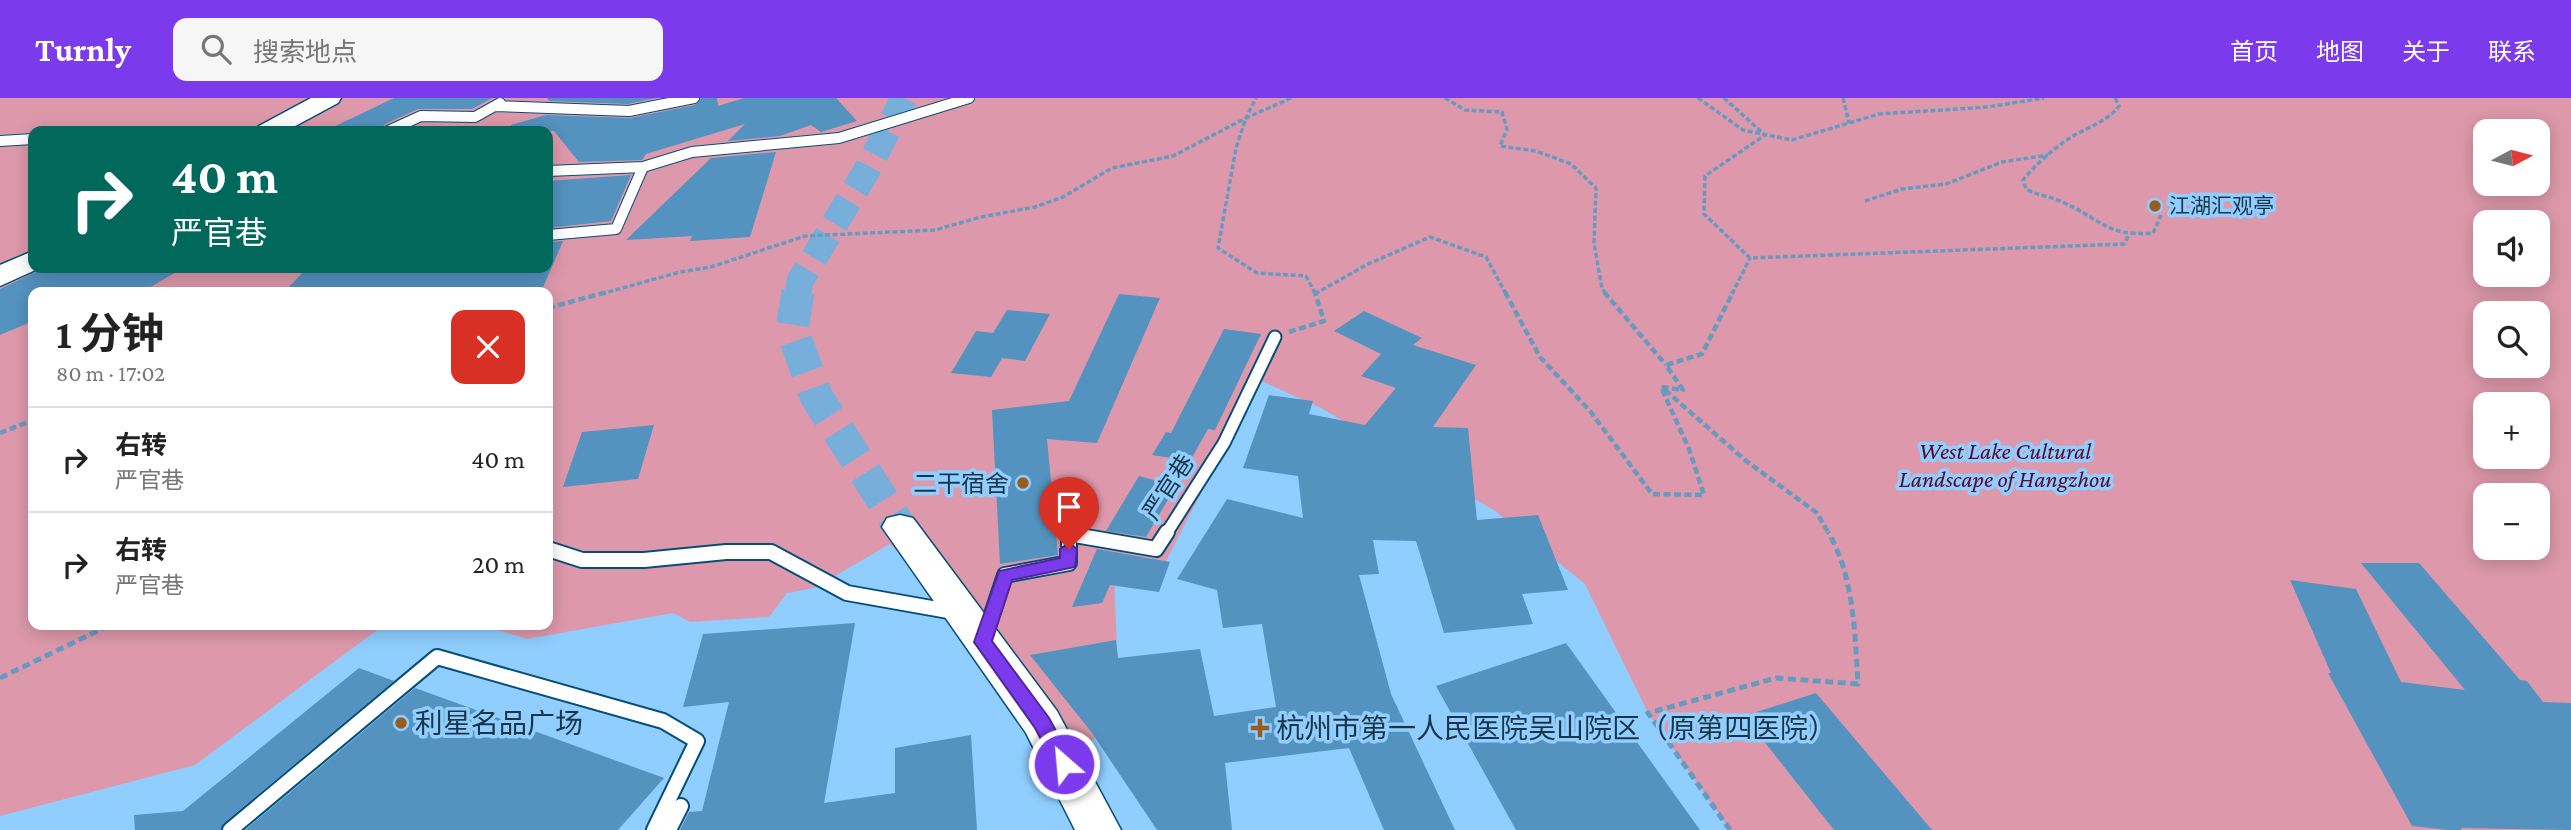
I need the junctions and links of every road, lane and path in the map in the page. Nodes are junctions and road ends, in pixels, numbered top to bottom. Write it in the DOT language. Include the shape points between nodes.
graph roads {
  1 [pos="329,98"];
  2 [pos="509,98"];
  3 [pos="694,98"];
  4 [pos="969,98"];
  5 [pos="1256,98"];
  6 [pos="1290,98"];
  7 [pos="1445,98"];
  8 [pos="1698,98"];
  9 [pos="1724,98"];
  10 [pos="1843,98"];
  11 [pos="2044,98"];
  12 [pos="2115,98"];
  13 [pos="495,106"];
  14 [pos="1246,118"];
  15 [pos="1849,122"];
  16 [pos="277,126"];
  17 [pos="399,126"];
  18 [pos="1765,135"];
  19 [pos="28,139"];
  20 [pos="0,141"];
  21 [pos="2049,155"];
  22 [pos="643,167"];
  23 [pos="553,171"];
  24 [pos="1865,201"];
  25 [pos="2161,215"];
  26 [pos="553,235"];
  27 [pos="2129,235"];
  28 [pos="1750,258"];
  29 [pos="28,263"];
  30 [pos="0,277"];
  31 [pos="1315,293"];
  32 [pos="553,307"];
  33 [pos="1275,337"];
  34 [pos="1666,365"];
  35 [pos="1661,387"];
  36 [pos="28,423"];
  37 [pos="0,433"];
  38 [pos="900,527"];
  39 [pos="553,551"];
  40 [pos="972,628"];
  41 [pos="100,630"];
  42 [pos="0,678"];
  43 [pos="681,806"];
  44 [pos="230,830"];
  45 [pos="654,830"];
  46 [pos="669,830"];
  47 [pos="1098,830"];
  48 [pos="1730,830"];
  1 -- 16 [label="street"];
  2 -- 13 [label="lane"];
  3 -- 13 [label="lane" via="629,111"];
  4 -- 22 [label="lane" via="839,138 692,152"];
  5 -- 14 [label="path"];
  6 -- 14 [label="path"];
  7 -- 34 [label="path" via="1465,110 1502,112 1507,129 1500,146 1536,151 1571,164 1596,188 1594,243 1602,289"];
  8 -- 18 [label="path" via="1743,130"];
  9 -- 18 [label="path"];
  10 -- 15 [label="path"];
  11 -- 15 [label="path" via="1988,107 1879,114"];
  12 -- 21 [label="path" via="2119,106 2112,117"];
  13 -- 17 [label="lane" via="475,117 421,116"];
  14 -- 31 [label="path" via="1217,247 1257,273 1306,276"];
  14 -- 32 [label="path" via="1173,156 1112,168 1063,197 1034,207 935,230 805,236 711,267"];
  15 -- 18 [label="path" via="1792,140"];
  18 -- 28 [label="path" via="1705,176 1704,214"];
  19 -- 20 [label="lane"];
  21 -- 24 [label="path" via="2002,162 1946,184 1902,188"];
  21 -- 27 [label="path" via="2023,180 2026,189"];
  22 -- 23 [label="lane"];
  22 -- 26 [label="lane" via="616,229"];
  25 -- 27 [label="path" via="2152,233"];
  27 -- 28 [label="path" via="2124,244 2088,247"];
  28 -- 34 [label="path" via="1702,354"];
  29 -- 30 [label="street"];
  31 -- 33 [label="path" via="1324,321"];
  31 -- 35 [label="path" via="1430,237 1486,257 1540,357 1590,411 1651,494 1704,495"];
  33 -- 40 [label="lane, 严官巷" via="1224,443 1156,549 1069,534 1069,563 1005,575"];
  34 -- 35 [label="path" via="1683,390"];
  35 -- 48 [label="path" via="1745,460 1817,513 1839,550 1855,629 1858,684 1776,678 1648,713"];
  36 -- 37 [label="path"];
  38 -- 40 [label="street"];
  39 -- 40 [label="lane" via="582,560 771,552 847,593"];
  40 -- 47 [label="street" via="1042,723"];
  41 -- 42 [label="path"];
  43 -- 46 [label="lane"];
  44 -- 45 [label="lane" via="437,657 663,721 697,741"];
}
